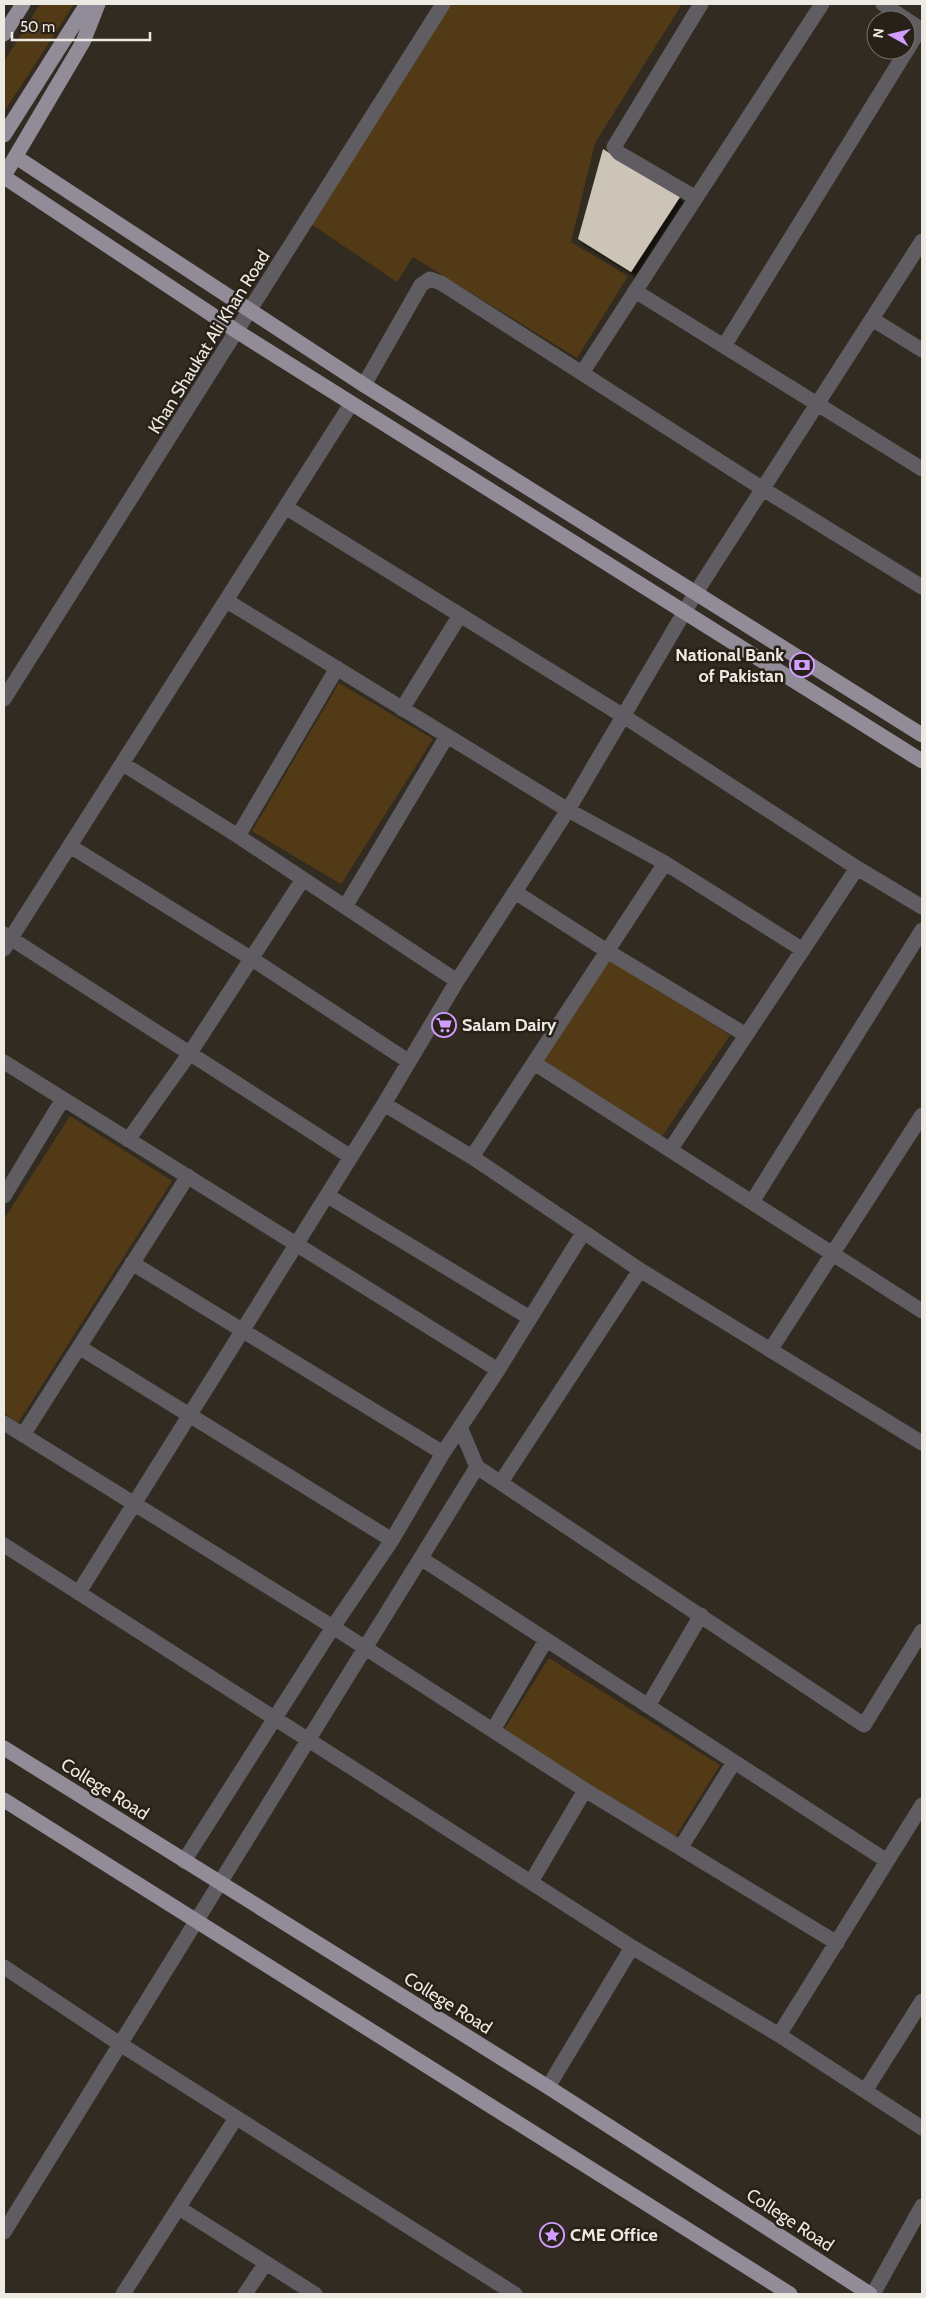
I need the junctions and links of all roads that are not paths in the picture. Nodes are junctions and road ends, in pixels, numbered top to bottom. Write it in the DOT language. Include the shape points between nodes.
graph roads {
  1 [pos="23,4"];
  2 [pos="87,4"];
  3 [pos="98,4"];
  4 [pos="443,4"];
  5 [pos="701,4"];
  6 [pos="822,4"];
  7 [pos="883,4"];
  8 [pos="921,30"];
  9 [pos="4,34"];
  10 [pos="4,135"];
  11 [pos="16,157"];
  12 [pos="4,177"];
  13 [pos="696,198"];
  14 [pos="922,241"];
  15 [pos="635,291"];
  16 [pos="251,310"];
  17 [pos="872,318"];
  18 [pos="238,332"];
  19 [pos="724,346"];
  20 [pos="922,350"];
  21 [pos="582,373"];
  22 [pos="364,385"];
  23 [pos="351,404"];
  24 [pos="817,404"];
  25 [pos="922,469"];
  26 [pos="763,488"];
  27 [pos="286,508"];
  28 [pos="922,587"];
  29 [pos="695,594"];
  30 [pos="227,601"];
  31 [pos="684,614"];
  32 [pos="460,615"];
  33 [pos="337,668"];
  34 [pos="4,698"];
  35 [pos="402,709"];
  36 [pos="624,717"];
  37 [pos="922,735"];
  38 [pos="447,736"];
  39 [pos="922,761"];
  40 [pos="122,764"];
  41 [pos="568,810"];
  42 [pos="238,836"];
  43 [pos="70,846"];
  44 [pos="665,863"];
  45 [pos="857,868"];
  46 [pos="303,879"];
  47 [pos="515,892"];
  48 [pos="344,907"];
  49 [pos="922,907"];
  50 [pos="922,930"];
  51 [pos="6,940"];
  52 [pos="803,950"];
  53 [pos="607,951"];
  54 [pos="252,959"];
  55 [pos="457,981"];
  56 [pos="746,1035"];
  57 [pos="190,1053"];
  58 [pos="408,1061"];
  59 [pos="4,1062"];
  60 [pos="534,1063"];
  61 [pos="63,1098"];
  62 [pos="384,1104"];
  63 [pos="922,1116"];
  64 [pos="128,1140"];
  65 [pos="670,1150"];
  66 [pos="350,1156"];
  67 [pos="472,1157"];
  68 [pos="188,1176"];
  69 [pos="6,1186"];
  70 [pos="328,1196"];
  71 [pos="752,1202"];
  72 [pos="583,1233"];
  73 [pos="297,1244"];
  74 [pos="833,1254"];
  75 [pos="132,1263"];
  76 [pos="640,1270"];
  77 [pos="922,1311"];
  78 [pos="530,1318"];
  79 [pos="243,1331"];
  80 [pos="79,1347"];
  81 [pos="771,1350"];
  82 [pos="498,1370"];
  83 [pos="190,1416"];
  84 [pos="4,1423"];
  85 [pos="460,1427"];
  86 [pos="23,1435"];
  87 [pos="922,1443"];
  88 [pos="443,1453"];
  89 [pos="477,1467"];
  90 [pos="501,1482"];
  91 [pos="134,1504"];
  92 [pos="392,1540"];
  93 [pos="4,1545"];
  94 [pos="422,1559"];
  95 [pos="78,1592"];
  96 [pos="702,1615"];
  97 [pos="333,1627"];
  98 [pos="922,1631"];
  99 [pos="546,1640"];
  100 [pos="366,1648"];
  101 [pos="648,1706"];
  102 [pos="275,1717"];
  103 [pos="493,1730"];
  104 [pos="308,1739"];
  105 [pos="4,1748"];
  106 [pos="734,1762"];
  107 [pos="584,1790"];
  108 [pos="4,1800"];
  109 [pos="922,1804"];
  110 [pos="681,1848"];
  111 [pos="184,1861"];
  112 [pos="886,1861"];
  113 [pos="530,1882"];
  114 [pos="220,1883"];
  115 [pos="195,1921"];
  116 [pos="837,1943"];
  117 [pos="632,1947"];
  118 [pos="4,1967"];
  119 [pos="922,2001"];
  120 [pos="779,2035"];
  121 [pos="120,2044"];
  122 [pos="548,2087"];
  123 [pos="865,2090"];
  124 [pos="236,2118"];
  125 [pos="922,2128"];
  126 [pos="922,2206"];
  127 [pos="179,2208"];
  128 [pos="4,2232"];
  129 [pos="265,2264"];
  130 [pos="124,2294"];
  131 [pos="245,2294"];
  132 [pos="315,2294"];
  133 [pos="515,2294"];
  134 [pos="790,2294"];
  135 [pos="871,2294"];
  1 -- 9 [label="main road"];
  2 -- 10 [label="main road"];
  3 -- 11 [label="main road" via="83,42"];
  4 -- 16 [label="street, Khan Shaukat Ali Khan Road"];
  5 -- 13 [label="street" via="614,147 618,153"];
  6 -- 13 [label="street"];
  7 -- 8 [label="street"];
  8 -- 19 [label="street"];
  11 -- 12 [label="main road"];
  11 -- 16 [label="main road"];
  12 -- 18 [label="main road"];
  13 -- 15 [label="street"];
  14 -- 17 [label="street"];
  15 -- 19 [label="street"];
  15 -- 21 [label="street"];
  16 -- 18 [label="street, Khan Shaukat Ali Khan Road"];
  16 -- 22 [label="main road"];
  17 -- 20 [label="street"];
  17 -- 24 [label="street"];
  18 -- 23 [label="main road"];
  18 -- 34 [label="street, Khan Shaukat Ali Khan Road"];
  19 -- 24 [label="street"];
  21 -- 22 [label="street" via="430,279 421,285"];
  21 -- 26 [label="street"];
  22 -- 29 [label="main road"];
  23 -- 27 [label="street"];
  23 -- 31 [label="main road"];
  24 -- 25 [label="street"];
  24 -- 26 [label="street"];
  26 -- 28 [label="street"];
  26 -- 29 [label="street"];
  27 -- 30 [label="street"];
  27 -- 32 [label="street"];
  29 -- 31 [label="street"];
  29 -- 37 [label="main road"];
  30 -- 33 [label="street"];
  30 -- 40 [label="street"];
  31 -- 36 [label="street"];
  31 -- 39 [label="main road"];
  32 -- 35 [label="street"];
  32 -- 36 [label="street"];
  33 -- 35 [label="street"];
  33 -- 42 [label="street"];
  35 -- 38 [label="street"];
  36 -- 41 [label="street"];
  36 -- 45 [label="street"];
  38 -- 41 [label="street"];
  38 -- 48 [label="street"];
  40 -- 42 [label="street"];
  40 -- 43 [label="street"];
  41 -- 44 [label="street"];
  41 -- 47 [label="street"];
  42 -- 46 [label="street"];
  43 -- 51 [label="street"];
  43 -- 54 [label="street"];
  44 -- 52 [label="street"];
  44 -- 53 [label="street"];
  45 -- 49 [label="street"];
  45 -- 52 [label="street"];
  46 -- 48 [label="street"];
  46 -- 54 [label="street"];
  47 -- 53 [label="street"];
  47 -- 55 [label="street"];
  48 -- 55 [label="street"];
  50 -- 71 [label="street"];
  51 -- 57 [label="street"];
  52 -- 56 [label="street"];
  53 -- 56 [label="street"];
  53 -- 60 [label="street"];
  54 -- 57 [label="street"];
  54 -- 58 [label="street"];
  55 -- 58 [label="street"];
  56 -- 65 [label="street"];
  57 -- 64 [label="street"];
  57 -- 66 [label="street"];
  58 -- 62 [label="street"];
  59 -- 61 [label="street"];
  60 -- 65 [label="street"];
  60 -- 67 [label="street"];
  61 -- 64 [label="street"];
  61 -- 69 [label="street"];
  62 -- 66 [label="street"];
  62 -- 67 [label="street"];
  63 -- 74 [label="street"];
  64 -- 68 [label="street"];
  65 -- 71 [label="street"];
  66 -- 70 [label="street"];
  67 -- 72 [label="street"];
  68 -- 73 [label="street"];
  68 -- 75 [label="street"];
  70 -- 73 [label="street"];
  70 -- 78 [label="street"];
  71 -- 74 [label="street"];
  72 -- 76 [label="street"];
  72 -- 78 [label="street"];
  73 -- 79 [label="street"];
  73 -- 82 [label="street"];
  74 -- 77 [label="street"];
  74 -- 81 [label="street"];
  75 -- 79 [label="street"];
  75 -- 80 [label="street"];
  76 -- 81 [label="street"];
  76 -- 90 [label="street"];
  78 -- 82 [label="street"];
  79 -- 83 [label="street"];
  79 -- 88 [label="street"];
  80 -- 83 [label="street"];
  80 -- 86 [label="street"];
  81 -- 87 [label="street"];
  82 -- 85 [label="street"];
  83 -- 91 [label="street"];
  83 -- 92 [label="street"];
  84 -- 86 [label="street"];
  85 -- 88 [label="street"];
  85 -- 89 [label="street"];
  86 -- 91 [label="street"];
  88 -- 92 [label="street"];
  89 -- 90 [label="street"];
  89 -- 94 [label="street"];
  90 -- 96 [label="street"];
  91 -- 95 [label="street"];
  91 -- 97 [label="street"];
  92 -- 97 [label="street"];
  93 -- 95 [label="street"];
  94 -- 99 [label="street"];
  94 -- 100 [label="street"];
  95 -- 102 [label="street"];
  96 -- 98 [label="street" via="864,1725"];
  96 -- 101 [label="street"];
  97 -- 100 [label="street"];
  97 -- 102 [label="street"];
  99 -- 101 [label="street"];
  99 -- 103 [label="street"];
  100 -- 103 [label="street"];
  100 -- 104 [label="street"];
  101 -- 106 [label="street"];
  102 -- 104 [label="street"];
  102 -- 111 [label="street"];
  103 -- 107 [label="street"];
  104 -- 113 [label="street"];
  104 -- 114 [label="street"];
  105 -- 111 [label="main road, College Road"];
  106 -- 110 [label="street"];
  106 -- 112 [label="street"];
  107 -- 110 [label="street"];
  107 -- 113 [label="street"];
  108 -- 115 [label="main road"];
  109 -- 112 [label="street"];
  110 -- 116 [label="street"];
  111 -- 114 [label="main road, College Road"];
  112 -- 116 [label="street"];
  113 -- 117 [label="street"];
  114 -- 115 [label="street"];
  114 -- 122 [label="main road, College Road"];
  115 -- 121 [label="street"];
  115 -- 134 [label="main road"];
  116 -- 120 [label="street"];
  117 -- 120 [label="street"];
  117 -- 122 [label="street"];
  118 -- 121 [label="street"];
  119 -- 123 [label="street"];
  120 -- 123 [label="street"];
  121 -- 124 [label="street"];
  121 -- 128 [label="street"];
  122 -- 135 [label="main road, College Road"];
  123 -- 125 [label="street"];
  124 -- 127 [label="street"];
  124 -- 133 [label="street"];
  126 -- 135 [label="street"];
  127 -- 129 [label="street"];
  127 -- 130 [label="street"];
  129 -- 131 [label="street"];
  129 -- 132 [label="street"];
}
